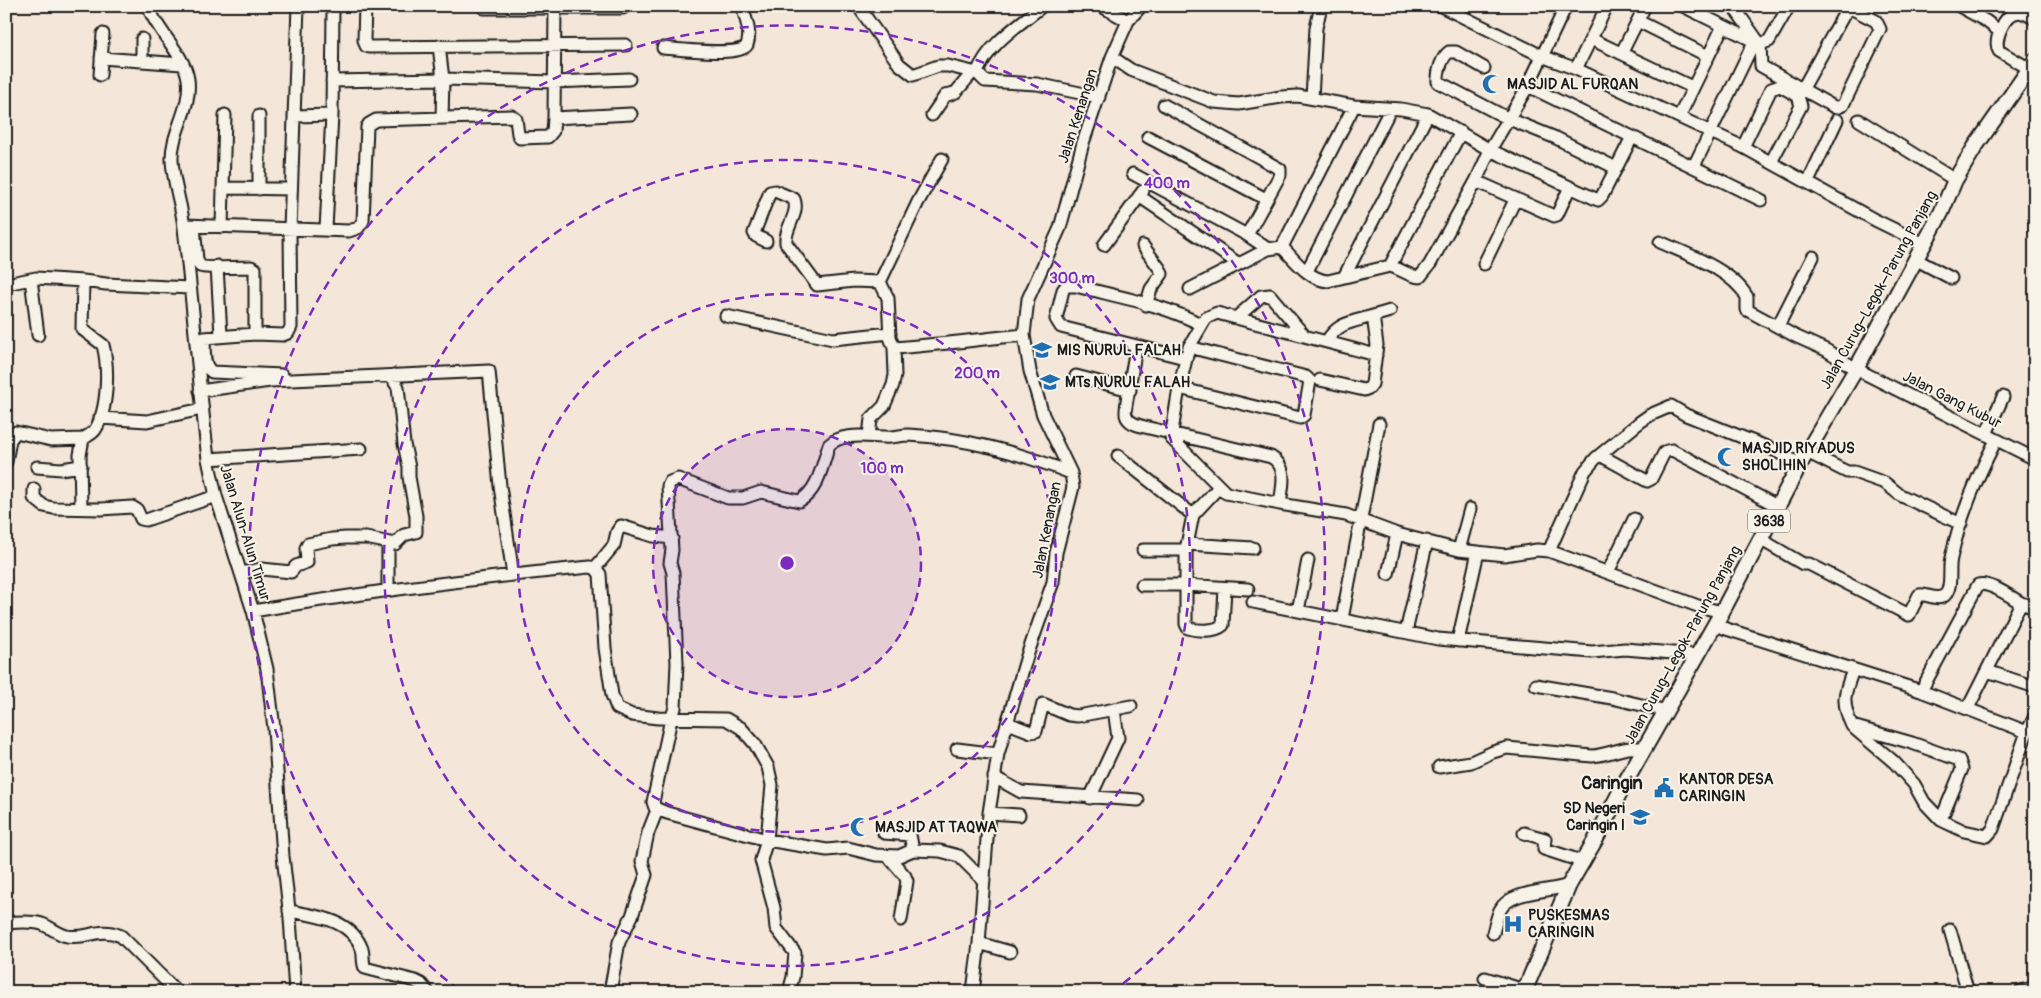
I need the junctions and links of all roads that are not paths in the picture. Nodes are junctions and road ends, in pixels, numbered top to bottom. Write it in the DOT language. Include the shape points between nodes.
graph roads {
  1 [pos="148,6"];
  2 [pos="298,6"];
  3 [pos="333,6"];
  4 [pos="365,6"];
  5 [pos="742,6"];
  6 [pos="858,6"];
  7 [pos="1042,6"];
  8 [pos="1101,6"];
  9 [pos="1141,6"];
  10 [pos="1321,6"];
  11 [pos="1442,6"];
  12 [pos="1566,6"];
  13 [pos="1607,6"];
  14 [pos="1645,6"];
  15 [pos="1683,6"];
  16 [pos="1733,6"];
  17 [pos="1789,6"];
  18 [pos="1848,6"];
  19 [pos="1960,6"];
  20 [pos="549,7"];
  21 [pos="571,7"];
  22 [pos="484,8"];
  23 [pos="623,8"];
  24 [pos="2035,19"];
  25 [pos="1128,21"];
  26 [pos="1638,21"];
  27 [pos="1723,26"];
  28 [pos="1999,31"];
  29 [pos="103,34"];
  30 [pos="142,39"];
  31 [pos="1591,39"];
  32 [pos="1757,43"];
  33 [pos="626,45"];
  34 [pos="439,46"];
  35 [pos="553,46"];
  36 [pos="662,48"];
  37 [pos="1622,52"];
  38 [pos="1542,56"];
  39 [pos="1708,56"];
  40 [pos="1112,57"];
  41 [pos="101,58"];
  42 [pos="142,61"];
  43 [pos="182,64"];
  44 [pos="1484,68"];
  45 [pos="2033,68"];
  46 [pos="1576,69"];
  47 [pos="974,73"];
  48 [pos="100,75"];
  49 [pos="629,78"];
  50 [pos="442,79"];
  51 [pos="332,81"];
  52 [pos="554,82"];
  53 [pos="1528,86"];
  54 [pos="1692,88"];
  55 [pos="1802,90"];
  56 [pos="1099,97"];
  57 [pos="1312,98"];
  58 [pos="1164,105"];
  59 [pos="1354,106"];
  60 [pos="1396,109"];
  61 [pos="631,114"];
  62 [pos="932,114"];
  63 [pos="1428,114"];
  64 [pos="224,115"];
  65 [pos="332,115"];
  66 [pos="260,116"];
  67 [pos="294,116"];
  68 [pos="1679,117"];
  69 [pos="442,118"];
  70 [pos="554,118"];
  71 [pos="1509,119"];
  72 [pos="1838,120"];
  73 [pos="1859,120"];
  74 [pos="1461,132"];
  75 [pos="1711,132"];
  76 [pos="1148,137"];
  77 [pos="1632,137"];
  78 [pos="1743,147"];
  79 [pos="1490,150"];
  80 [pos="942,158"];
  81 [pos="1771,162"];
  82 [pos="1694,166"];
  83 [pos="1616,168"];
  84 [pos="1133,174"];
  85 [pos="1956,180"];
  86 [pos="1476,181"];
  87 [pos="1150,182"];
  88 [pos="1808,182"];
  89 [pos="1570,187"];
  90 [pos="224,188"];
  91 [pos="259,189"];
  92 [pos="292,189"];
  93 [pos="1139,196"];
  94 [pos="1266,199"];
  95 [pos="1515,200"];
  96 [pos="1760,200"];
  97 [pos="189,226"];
  98 [pos="222,226"];
  99 [pos="326,229"];
  100 [pos="290,230"];
  101 [pos="1247,235"];
  102 [pos="766,240"];
  103 [pos="1660,242"];
  104 [pos="1924,244"];
  105 [pos="1104,245"];
  106 [pos="1143,246"];
  107 [pos="1282,248"];
  108 [pos="1268,249"];
  109 [pos="1813,257"];
  110 [pos="1914,258"];
  111 [pos="1239,264"];
  112 [pos="1484,264"];
  113 [pos="217,266"];
  114 [pos="1390,266"];
  115 [pos="1307,271"];
  116 [pos="1344,277"];
  117 [pos="1951,278"];
  118 [pos="31,279"];
  119 [pos="83,281"];
  120 [pos="880,282"];
  121 [pos="6,284"];
  122 [pos="190,288"];
  123 [pos="1190,289"];
  124 [pos="1146,305"];
  125 [pos="1390,311"];
  126 [pos="726,316"];
  127 [pos="1372,316"];
  128 [pos="1236,318"];
  129 [pos="1202,325"];
  130 [pos="1778,326"];
  131 [pos="256,334"];
  132 [pos="890,334"];
  133 [pos="1024,334"];
  134 [pos="1304,334"];
  135 [pos="38,335"];
  136 [pos="220,335"];
  137 [pos="1327,342"];
  138 [pos="1136,347"];
  139 [pos="894,348"];
  140 [pos="1187,353"];
  141 [pos="1376,355"];
  142 [pos="1856,369"];
  143 [pos="282,375"];
  144 [pos="394,375"];
  145 [pos="1076,376"];
  146 [pos="1320,380"];
  147 [pos="1179,388"];
  148 [pos="1130,390"];
  149 [pos="200,391"];
  150 [pos="2003,397"];
  151 [pos="202,409"];
  152 [pos="100,418"];
  153 [pos="1379,424"];
  154 [pos="1171,433"];
  155 [pos="869,436"];
  156 [pos="1991,437"];
  157 [pos="83,439"];
  158 [pos="362,449"];
  159 [pos="1600,455"];
  160 [pos="1118,456"];
  161 [pos="208,458"];
  162 [pos="1803,458"];
  163 [pos="2035,458"];
  164 [pos="6,462"];
  165 [pos="81,466"];
  166 [pos="37,467"];
  167 [pos="1072,473"];
  168 [pos="1219,487"];
  169 [pos="34,489"];
  170 [pos="216,496"];
  171 [pos="1280,504"];
  172 [pos="1778,506"];
  173 [pos="81,508"];
  174 [pos="1470,509"];
  175 [pos="1193,515"];
  176 [pos="1634,519"];
  177 [pos="1362,520"];
  178 [pos="1961,524"];
  179 [pos="1397,534"];
  180 [pos="672,538"];
  181 [pos="1760,539"];
  182 [pos="1427,541"];
  183 [pos="388,544"];
  184 [pos="1186,547"];
  185 [pos="1253,548"];
  186 [pos="1144,550"];
  187 [pos="1460,550"];
  188 [pos="1550,551"];
  189 [pos="1478,552"];
  190 [pos="1308,560"];
  191 [pos="595,568"];
  192 [pos="1608,572"];
  193 [pos="241,573"];
  194 [pos="1388,574"];
  195 [pos="513,575"];
  196 [pos="1142,585"];
  197 [pos="1185,585"];
  198 [pos="1225,588"];
  199 [pos="1248,588"];
  200 [pos="388,590"];
  201 [pos="1253,602"];
  202 [pos="2021,602"];
  203 [pos="2035,608"];
  204 [pos="253,611"];
  205 [pos="1298,611"];
  206 [pos="1722,612"];
  207 [pos="1342,620"];
  208 [pos="1714,625"];
  209 [pos="1406,632"];
  210 [pos="1458,641"];
  211 [pos="1697,655"];
  212 [pos="1853,670"];
  213 [pos="1987,671"];
  214 [pos="1536,685"];
  215 [pos="2035,687"];
  216 [pos="1921,692"];
  217 [pos="1130,706"];
  218 [pos="1968,708"];
  219 [pos="1114,709"];
  220 [pos="1667,711"];
  221 [pos="2035,716"];
  222 [pos="671,719"];
  223 [pos="1008,723"];
  224 [pos="1852,726"];
  225 [pos="2027,732"];
  226 [pos="957,749"];
  227 [pos="1645,749"];
  228 [pos="998,754"];
  229 [pos="1439,767"];
  230 [pos="994,777"];
  231 [pos="1090,798"];
  232 [pos="1138,800"];
  233 [pos="657,810"];
  234 [pos="989,813"];
  235 [pos="1019,815"];
  236 [pos="1941,820"];
  237 [pos="884,833"];
  238 [pos="1524,833"];
  239 [pos="767,840"];
  240 [pos="913,850"];
  241 [pos="888,856"];
  242 [pos="1584,862"];
  243 [pos="984,881"];
  244 [pos="1569,886"];
  245 [pos="289,911"];
  246 [pos="901,920"];
  247 [pos="6,923"];
  248 [pos="1950,930"];
  249 [pos="1493,933"];
  250 [pos="980,943"];
  251 [pos="1010,952"];
  252 [pos="1485,978"];
  253 [pos="2035,989"];
  254 [pos="1524,991"];
  255 [pos="177,992"];
  256 [pos="295,992"];
  257 [pos="428,992"];
  258 [pos="610,992"];
  259 [pos="789,992"];
  260 [pos="973,992"];
  261 [pos="1968,992"];
  262 [pos="2022,992"];
  1 -- 43 [label="street, Jalan Alun-Alun Timur"];
  2 -- 67 [label="street"];
  3 -- 51 [label="street"];
  4 -- 34 [label="street" via="366,46"];
  5 -- 36 [label="street" via="749,34 744,48 703,51"];
  6 -- 47 [label="street" via="906,71 913,75 948,66"];
  7 -- 47 [label="street" via="1000,41"];
  8 -- 25 [label="street"];
  9 -- 25 [label="street, Jalan Kenangan"];
  10 -- 57 [label="street" via="1316,28"];
  11 -- 38 [label="street"];
  12 -- 38 [label="street"];
  13 -- 31 [label="street"];
  14 -- 26 [label="street"];
  15 -- 27 [label="street"];
  16 -- 32 [label="street"];
  17 -- 32 [label="street" via="1769,41"];
  18 -- 55 [label="street"];
  18 -- 55 [label="street" via="1876,21 1880,29 1843,105 1833,108"];
  19 -- 28 [label="street"];
  20 -- 21 [label="street"];
  20 -- 22 [label="street"];
  20 -- 35 [label="street"];
  21 -- 23 [label="street"];
  24 -- 28 [label="street" via="2016,12"];
  25 -- 40 [label="street, Jalan Kenangan"];
  26 -- 37 [label="street"];
  26 -- 39 [label="street"];
  27 -- 32 [label="street"];
  27 -- 39 [label="street"];
  28 -- 45 [label="street" via="1996,46 1999,52"];
  29 -- 41 [label="street"];
  30 -- 42 [label="street"];
  31 -- 37 [label="street"];
  31 -- 46 [label="street"];
  32 -- 55 [label="street" via="1761,66"];
  32 -- 75 [label="street"];
  33 -- 35 [label="street"];
  34 -- 35 [label="street"];
  34 -- 50 [label="street"];
  35 -- 52 [label="street"];
  37 -- 54 [label="street"];
  38 -- 46 [label="street"];
  38 -- 53 [label="street"];
  39 -- 54 [label="street"];
  40 -- 56 [label="street, Jalan Kenangan"];
  40 -- 57 [label="street" via="1131,70 1214,102 1240,104 1289,96"];
  41 -- 42 [label="street"];
  41 -- 48 [label="street"];
  42 -- 43 [label="street"];
  43 -- 97 [label="street, Jalan Alun-Alun Timur" via="188,79 188,97 176,133 172,160"];
  44 -- 71 [label="street" via="1456,52 1449,52 1445,55 1438,82"];
  45 -- 85 [label="main road, Jalan Curug–Legok–Parung Panjang / 3638" via="1975,146"];
  46 -- 68 [label="street"];
  47 -- 56 [label="street" via="985,81 1037,84"];
  47 -- 62 [label="street" via="956,92 945,96"];
  49 -- 52 [label="street"];
  50 -- 51 [label="street"];
  50 -- 52 [label="street"];
  50 -- 69 [label="street"];
  51 -- 65 [label="street"];
  52 -- 70 [label="street"];
  53 -- 71 [label="street"];
  53 -- 77 [label="street"];
  54 -- 68 [label="street"];
  56 -- 133 [label="street, Jalan Kenangan" via="1060,228 1028,299"];
  57 -- 59 [label="street"];
  58 -- 94 [label="street" via="1278,166 1280,175"];
  59 -- 60 [label="street"];
  59 -- 107 [label="street"];
  60 -- 63 [label="street"];
  60 -- 115 [label="street"];
  61 -- 70 [label="street"];
  63 -- 74 [label="street"];
  63 -- 116 [label="street"];
  64 -- 90 [label="street"];
  65 -- 67 [label="street"];
  65 -- 99 [label="street"];
  66 -- 91 [label="street"];
  67 -- 92 [label="street"];
  68 -- 75 [label="street"];
  69 -- 70 [label="street" via="513,116 522,138 548,137 553,131"];
  69 -- 99 [label="street" via="376,120 369,124 363,221 355,230"];
  71 -- 79 [label="street"];
  71 -- 83 [label="street"];
  72 -- 88 [label="street"];
  73 -- 85 [label="street"];
  74 -- 79 [label="street"];
  74 -- 114 [label="street"];
  75 -- 78 [label="street"];
  75 -- 82 [label="street"];
  76 -- 94 [label="street"];
  77 -- 82 [label="street"];
  77 -- 83 [label="street"];
  78 -- 81 [label="street"];
  78 -- 81 [label="street" via="1771,89 1780,86 1798,96 1801,106"];
  79 -- 86 [label="street"];
  79 -- 89 [label="street"];
  80 -- 120 [label="street"];
  81 -- 88 [label="street"];
  82 -- 96 [label="street"];
  83 -- 89 [label="street" via="1598,200"];
  84 -- 87 [label="street"];
  85 -- 104 [label="main road, Jalan Curug–Legok–Parung Panjang / 3638"];
  86 -- 95 [label="street"];
  86 -- 114 [label="street" via="1420,277"];
  87 -- 93 [label="street"];
  87 -- 101 [label="street"];
  88 -- 104 [label="street"];
  89 -- 95 [label="street" via="1555,216"];
  90 -- 91 [label="street"];
  90 -- 98 [label="street"];
  91 -- 92 [label="street"];
  92 -- 100 [label="street"];
  93 -- 105 [label="street"];
  93 -- 111 [label="street"];
  94 -- 101 [label="street"];
  95 -- 112 [label="street"];
  97 -- 98 [label="street"];
  97 -- 113 [label="street" via="198,264 205,268"];
  97 -- 122 [label="street, Jalan Alun-Alun Timur"];
  98 -- 100 [label="street"];
  99 -- 100 [label="street"];
  100 -- 131 [label="street" via="291,327 283,335"];
  101 -- 108 [label="street"];
  102 -- 120 [label="street" via="756,236 754,230 770,192 775,191 794,198 797,206 785,240 815,284"];
  103 -- 130 [label="street, Jalan Gang Kubur" via="1702,261 1732,280 1747,297 1748,311"];
  104 -- 110 [label="main road, Jalan Curug–Legok–Parung Panjang / 3638"];
  106 -- 124 [label="street" via="1162,274 1151,289"];
  107 -- 108 [label="street"];
  107 -- 115 [label="street"];
  108 -- 111 [label="street"];
  109 -- 130 [label="street"];
  110 -- 117 [label="street"];
  110 -- 142 [label="main road, Jalan Curug–Legok–Parung Panjang / 3638"];
  111 -- 123 [label="street"];
  113 -- 131 [label="street" via="255,269"];
  113 -- 136 [label="street"];
  114 -- 116 [label="street"];
  115 -- 116 [label="street" via="1319,280"];
  118 -- 119 [label="street"];
  118 -- 121 [label="street"];
  118 -- 135 [label="street"];
  119 -- 122 [label="street"];
  119 -- 152 [label="street" via="82,330 99,340 105,354 105,396"];
  120 -- 132 [label="street" via="888,298"];
  122 -- 149 [label="street, Jalan Alun-Alun Timur"];
  124 -- 129 [label="street" via="1180,313"];
  124 -- 138 [label="street" via="1071,285 1063,290 1057,314 1061,327"];
  125 -- 127 [label="street"];
  126 -- 132 [label="street" via="833,339"];
  127 -- 137 [label="street" via="1338,327"];
  127 -- 141 [label="street"];
  128 -- 129 [label="street" via="1213,313"];
  128 -- 134 [label="street"];
  128 -- 134 [label="street" via="1261,296 1268,294"];
  129 -- 140 [label="street"];
  130 -- 142 [label="street, Jalan Gang Kubur"];
  131 -- 136 [label="street"];
  132 -- 139 [label="street"];
  133 -- 139 [label="street"];
  133 -- 167 [label="street, Jalan Kenangan" via="1030,371 1043,415"];
  134 -- 137 [label="street"];
  136 -- 143 [label="street" via="204,338 209,370 216,373"];
  137 -- 141 [label="street"];
  138 -- 140 [label="street"];
  138 -- 148 [label="street"];
  139 -- 155 [label="street" via="893,385 884,406 871,419"];
  140 -- 147 [label="street"];
  140 -- 147 [label="street" via="1306,377 1310,386 1304,414 1300,418 1277,414"];
  141 -- 146 [label="street" via="1369,388 1364,390"];
  142 -- 156 [label="street, Jalan Gang Kubur"];
  142 -- 162 [label="main road, Jalan Curug–Legok–Parung Panjang / 3638"];
  144 -- 149 [label="street" via="270,381"];
  144 -- 183 [label="street" via="417,529 404,535 397,544"];
  144 -- 195 [label="street" via="488,371"];
  145 -- 148 [label="street"];
  147 -- 154 [label="street"];
  148 -- 154 [label="street" via="1125,409 1130,421"];
  149 -- 151 [label="street, Jalan Alun-Alun Timur"];
  150 -- 156 [label="street"];
  151 -- 152 [label="street" via="147,421"];
  151 -- 161 [label="street, Jalan Alun-Alun Timur"];
  152 -- 157 [label="street" via="94,432"];
  153 -- 177 [label="street"];
  154 -- 168 [label="street" via="1171,438"];
  154 -- 171 [label="street" via="1277,460 1283,471"];
  155 -- 167 [label="street" via="906,435 987,445"];
  155 -- 180 [label="street" via="833,441 817,480 798,501 761,492 743,498 728,498 678,479 670,482 667,490"];
  156 -- 163 [label="street, Jalan Gang Kubur"];
  156 -- 178 [label="street"];
  157 -- 164 [label="street" via="52,440 16,432 10,440"];
  157 -- 165 [label="street"];
  158 -- 161 [label="street"];
  159 -- 162 [label="street" via="1650,415 1671,406 1772,449"];
  159 -- 172 [label="street" via="1647,481 1664,453 1672,450"];
  159 -- 188 [label="street" via="1585,471"];
  160 -- 175 [label="street"];
  161 -- 170 [label="street, Jalan Alun-Alun Timur"];
  162 -- 172 [label="main road, Jalan Curug–Legok–Parung Panjang / 3638"];
  162 -- 178 [label="street" via="1885,483 1900,495"];
  165 -- 166 [label="street" via="61,469"];
  165 -- 173 [label="street"];
  167 -- 223 [label="street, Jalan Kenangan" via="1073,487 1056,553 1054,582 1027,656"];
  168 -- 171 [label="street" via="1233,495"];
  168 -- 175 [label="street"];
  169 -- 173 [label="street" via="34,498 44,506"];
  170 -- 173 [label="street" via="149,520 142,519 132,507"];
  170 -- 193 [label="street, Jalan Alun-Alun Timur"];
  171 -- 177 [label="street"];
  172 -- 181 [label="main road, Jalan Curug–Legok–Parung Panjang / 3638"];
  174 -- 187 [label="street"];
  175 -- 184 [label="street"];
  176 -- 192 [label="street"];
  177 -- 179 [label="street"];
  177 -- 207 [label="street"];
  178 -- 181 [label="street" via="1948,570 1946,594 1938,598 1919,595 1909,616"];
  179 -- 182 [label="street"];
  179 -- 194 [label="street"];
  180 -- 191 [label="street" via="621,526 614,545"];
  180 -- 222 [label="street" via="670,563 677,663"];
  181 -- 206 [label="main road, Jalan Curug–Legok–Parung Panjang / 3638"];
  182 -- 187 [label="street"];
  182 -- 209 [label="street"];
  183 -- 193 [label="street" via="366,538 332,539 307,545 307,562 291,572 262,569"];
  183 -- 200 [label="street"];
  184 -- 185 [label="street"];
  184 -- 186 [label="street"];
  184 -- 197 [label="street"];
  187 -- 189 [label="street"];
  188 -- 189 [label="street" via="1504,555"];
  188 -- 192 [label="street"];
  189 -- 210 [label="street"];
  190 -- 205 [label="street"];
  191 -- 195 [label="street"];
  191 -- 222 [label="street" via="600,574 605,648 614,705 632,714"];
  192 -- 206 [label="street"];
  193 -- 204 [label="street, Jalan Alun-Alun Timur"];
  195 -- 200 [label="street"];
  196 -- 197 [label="street"];
  197 -- 198 [label="street"];
  197 -- 198 [label="street" via="1186,624 1193,630 1216,630 1223,626"];
  198 -- 199 [label="street"];
  200 -- 204 [label="street"];
  201 -- 205 [label="street"];
  202 -- 203 [label="street"];
  202 -- 213 [label="street"];
  202 -- 216 [label="street" via="1988,585 1978,585"];
  204 -- 245 [label="street, Jalan Alun-Alun Timur" via="271,694"];
  205 -- 207 [label="street"];
  206 -- 208 [label="main road, Jalan Curug–Legok–Parung Panjang / 3638"];
  207 -- 209 [label="street"];
  208 -- 211 [label="main road, Jalan Curug–Legok–Parung Panjang / 3638"];
  208 -- 212 [label="street"];
  209 -- 210 [label="street"];
  210 -- 211 [label="street" via="1592,652 1625,649"];
  211 -- 220 [label="main road, Jalan Curug–Legok–Parung Panjang / 3638"];
  212 -- 216 [label="street"];
  212 -- 224 [label="street" via="1844,697"];
  213 -- 215 [label="street"];
  213 -- 218 [label="street"];
  214 -- 220 [label="street"];
  216 -- 218 [label="street"];
  217 -- 219 [label="street"];
  218 -- 225 [label="street"];
  219 -- 223 [label="street" via="1078,716 1043,704 1036,732"];
  219 -- 231 [label="street" via="1118,738"];
  220 -- 227 [label="main road, Jalan Curug–Legok–Parung Panjang / 3638"];
  221 -- 225 [label="street"];
  222 -- 233 [label="street" via="653,802"];
  222 -- 239 [label="street" via="726,720 741,728 755,744 768,767 772,785"];
  223 -- 228 [label="street, Jalan Kenangan"];
  224 -- 236 [label="street" via="1894,762"];
  224 -- 236 [label="street" via="1961,761 1962,768"];
  225 -- 236 [label="street" via="1990,834 1978,836"];
  226 -- 228 [label="street"];
  227 -- 229 [label="street" via="1622,748 1602,756 1592,756 1507,748 1471,762"];
  227 -- 242 [label="main road, Jalan Curug–Legok–Parung Panjang / 3638"];
  228 -- 230 [label="street, Jalan Kenangan"];
  230 -- 231 [label="street" via="1021,792"];
  230 -- 234 [label="street, Jalan Kenangan"];
  231 -- 232 [label="street"];
  233 -- 239 [label="street"];
  233 -- 258 [label="street" via="642,861 646,875 619,942"];
  234 -- 235 [label="street"];
  234 -- 243 [label="street, Jalan Kenangan"];
  237 -- 240 [label="street" via="908,834"];
  238 -- 242 [label="street" via="1545,839 1544,849"];
  239 -- 241 [label="street" via="827,850 858,849"];
  239 -- 259 [label="street" via="761,860 776,928 794,953"];
  240 -- 241 [label="street"];
  240 -- 243 [label="street" via="940,851 959,856"];
  241 -- 246 [label="street" via="907,881"];
  242 -- 244 [label="main road, Jalan Curug–Legok–Parung Panjang / 3638"];
  243 -- 250 [label="street, Jalan Kenangan"];
  244 -- 249 [label="street" via="1537,891 1509,901 1500,910"];
  244 -- 254 [label="main road, Jalan Curug–Legok–Parung Panjang / 3638"];
  245 -- 256 [label="street, Jalan Alun-Alun Timur"];
  245 -- 257 [label="street" via="339,924 360,944 365,968 415,981"];
  247 -- 255 [label="street" via="39,923 67,936 112,932 121,936"];
  248 -- 261 [label="street"];
  250 -- 251 [label="street"];
  250 -- 260 [label="street, Jalan Kenangan"];
  252 -- 254 [label="street"];
  253 -- 262 [label="main road"];
}
